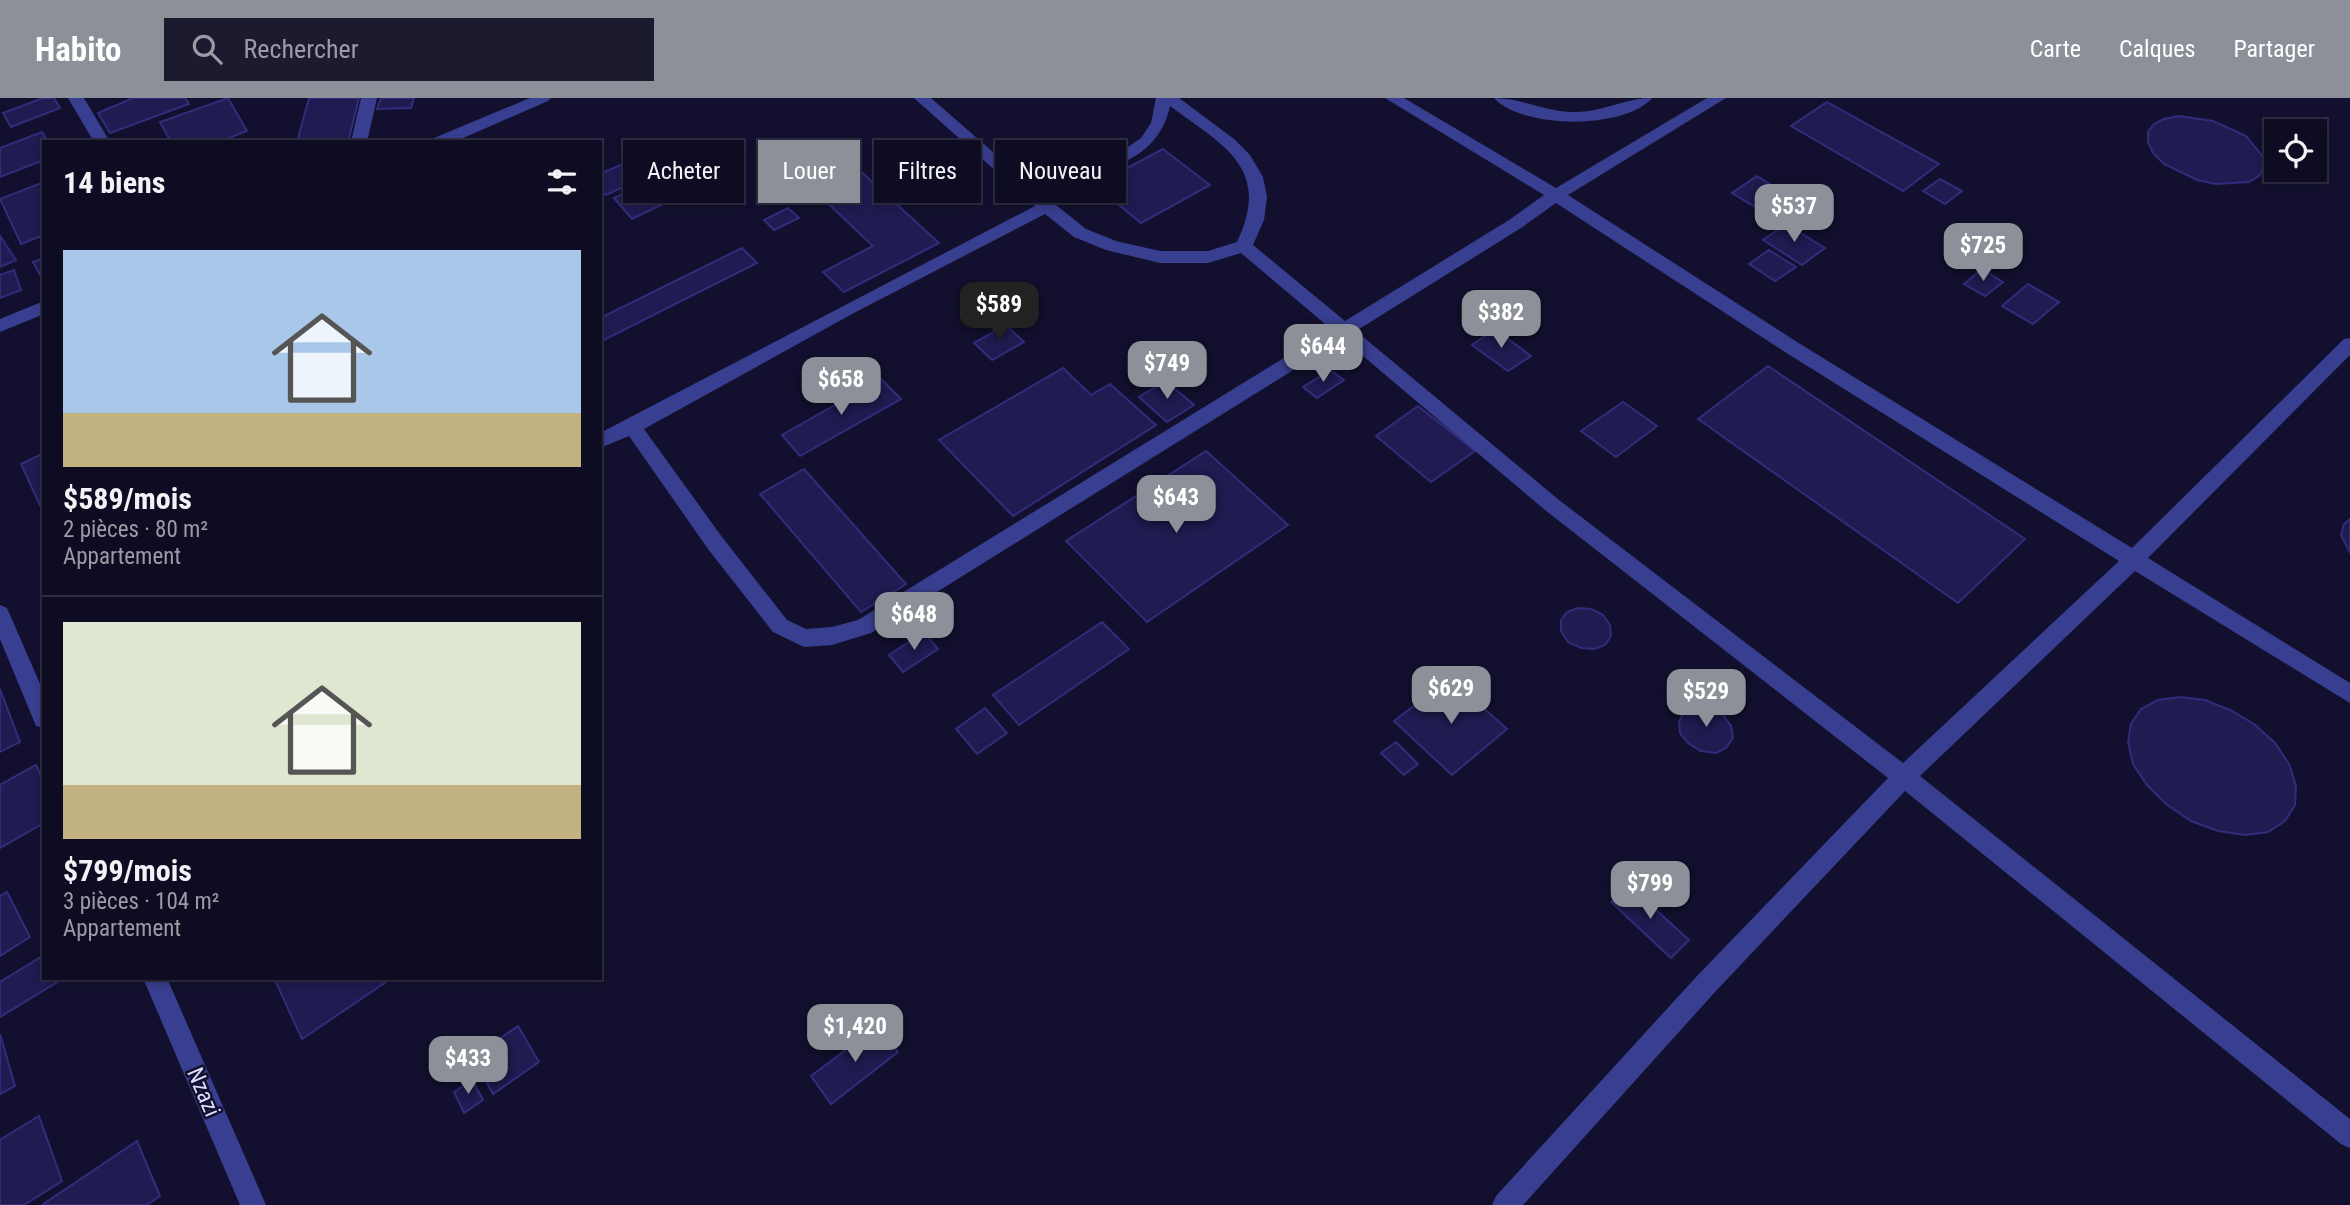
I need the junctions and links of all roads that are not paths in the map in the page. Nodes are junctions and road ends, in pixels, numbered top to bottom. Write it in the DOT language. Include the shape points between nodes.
graph roads {
  1 [pos="76,98"];
  2 [pos="369,98"];
  3 [pos="543,98"];
  4 [pos="922,98"];
  5 [pos="1167,98"];
  6 [pos="1393,98"];
  7 [pos="1502,98"];
  8 [pos="1644,98"];
  9 [pos="1718,98"];
  10 [pos="101,140"];
  11 [pos="359,140"];
  12 [pos="445,140"];
  13 [pos="1126,156"];
  14 [pos="995,159"];
  15 [pos="1556,195"];
  16 [pos="1043,203"];
  17 [pos="1046,206"];
  18 [pos="1244,246"];
  19 [pos="42,308"];
  20 [pos="0,326"];
  21 [pos="1345,330"];
  22 [pos="2350,344"];
  23 [pos="632,427"];
  24 [pos="602,440"];
  25 [pos="2133,559"];
  26 [pos="0,614"];
  27 [pos="2350,694"];
  28 [pos="42,714"];
  29 [pos="1904,777"];
  30 [pos="157,980"];
  31 [pos="2350,1135"];
  32 [pos="253,1205"];
  33 [pos="1505,1205"];
  1 -- 10 [label="street"];
  2 -- 11 [label="street"];
  3 -- 12 [label="street"];
  4 -- 14 [label="street"];
  5 -- 13 [label="street" via="1153,134"];
  5 -- 18 [label="street" via="1240,152 1255,174 1261,201 1257,225"];
  6 -- 15 [label="street"];
  7 -- 8 [label="street" via="1540,114 1573,117 1609,113"];
  9 -- 15 [label="street"];
  15 -- 21 [label="street"];
  15 -- 25 [label="street"];
  16 -- 17 [label="street"];
  17 -- 18 [label="street" via="1080,233 1160,257 1208,257"];
  17 -- 23 [label="street"];
  18 -- 21 [label="street"];
  19 -- 20 [label="street"];
  21 -- 23 [label="street" via="864,627 832,636 804,638 780,626"];
  21 -- 29 [label="street" via="1552,505"];
  22 -- 25 [label="street"];
  23 -- 24 [label="street"];
  25 -- 27 [label="street"];
  25 -- 29 [label="street"];
  26 -- 28 [label="street"];
  29 -- 31 [label="street"];
  29 -- 33 [label="street"];
  30 -- 32 [label="street, Nzazi"];
}
